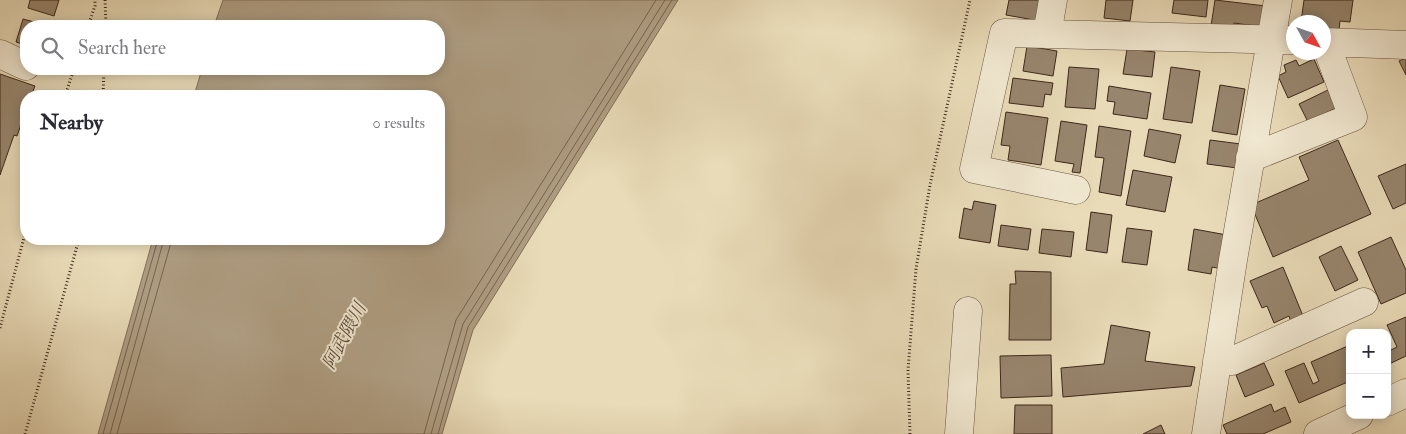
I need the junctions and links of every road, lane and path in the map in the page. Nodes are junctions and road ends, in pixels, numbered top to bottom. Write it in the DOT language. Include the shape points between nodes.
graph roads {
  1 [pos="95,0"];
  2 [pos="105,0"];
  3 [pos="970,0"];
  4 [pos="1054,0"];
  5 [pos="1278,0"];
  6 [pos="90,20"];
  7 [pos="106,20"];
  8 [pos="1047,34"];
  9 [pos="1283,40"];
  10 [pos="1331,42"];
  11 [pos="1406,45"];
  12 [pos="0,54"];
  13 [pos="1331,60"];
  14 [pos="20,63"];
  15 [pos="72,75"];
  16 [pos="104,75"];
  17 [pos="68,90"];
  18 [pos="103,90"];
  19 [pos="1250,158"];
  20 [pos="1076,190"];
  21 [pos="22,245"];
  22 [pos="77,245"];
  23 [pos="1364,302"];
  24 [pos="968,311"];
  25 [pos="0,328"];
  26 [pos="1218,361"];
  27 [pos="1406,394"];
  28 [pos="1391,400"];
  29 [pos="1350,419"];
  30 [pos="24,434"];
  31 [pos="910,434"];
  32 [pos="959,434"];
  33 [pos="1206,434"];
  34 [pos="1318,434"];
  1 -- 6 [label="path"];
  2 -- 7 [label="path"];
  3 -- 31 [label="path" via="932,176 916,269 908,370"];
  4 -- 8 [label="street"];
  5 -- 9 [label="street"];
  8 -- 9 [label="street"];
  8 -- 20 [label="street" via="1004,33 974,169"];
  9 -- 19 [label="street"];
  10 -- 11 [label="street"];
  12 -- 14 [label="street"];
  13 -- 19 [label="street" via="1353,118"];
  15 -- 17 [label="path"];
  16 -- 18 [label="path"];
  19 -- 26 [label="street"];
  21 -- 25 [label="path"];
  22 -- 30 [label="path"];
  23 -- 26 [label="street" via="1232,361"];
  24 -- 32 [label="street"];
  26 -- 33 [label="street"];
  27 -- 28 [label="street"];
  29 -- 34 [label="street"];
}
